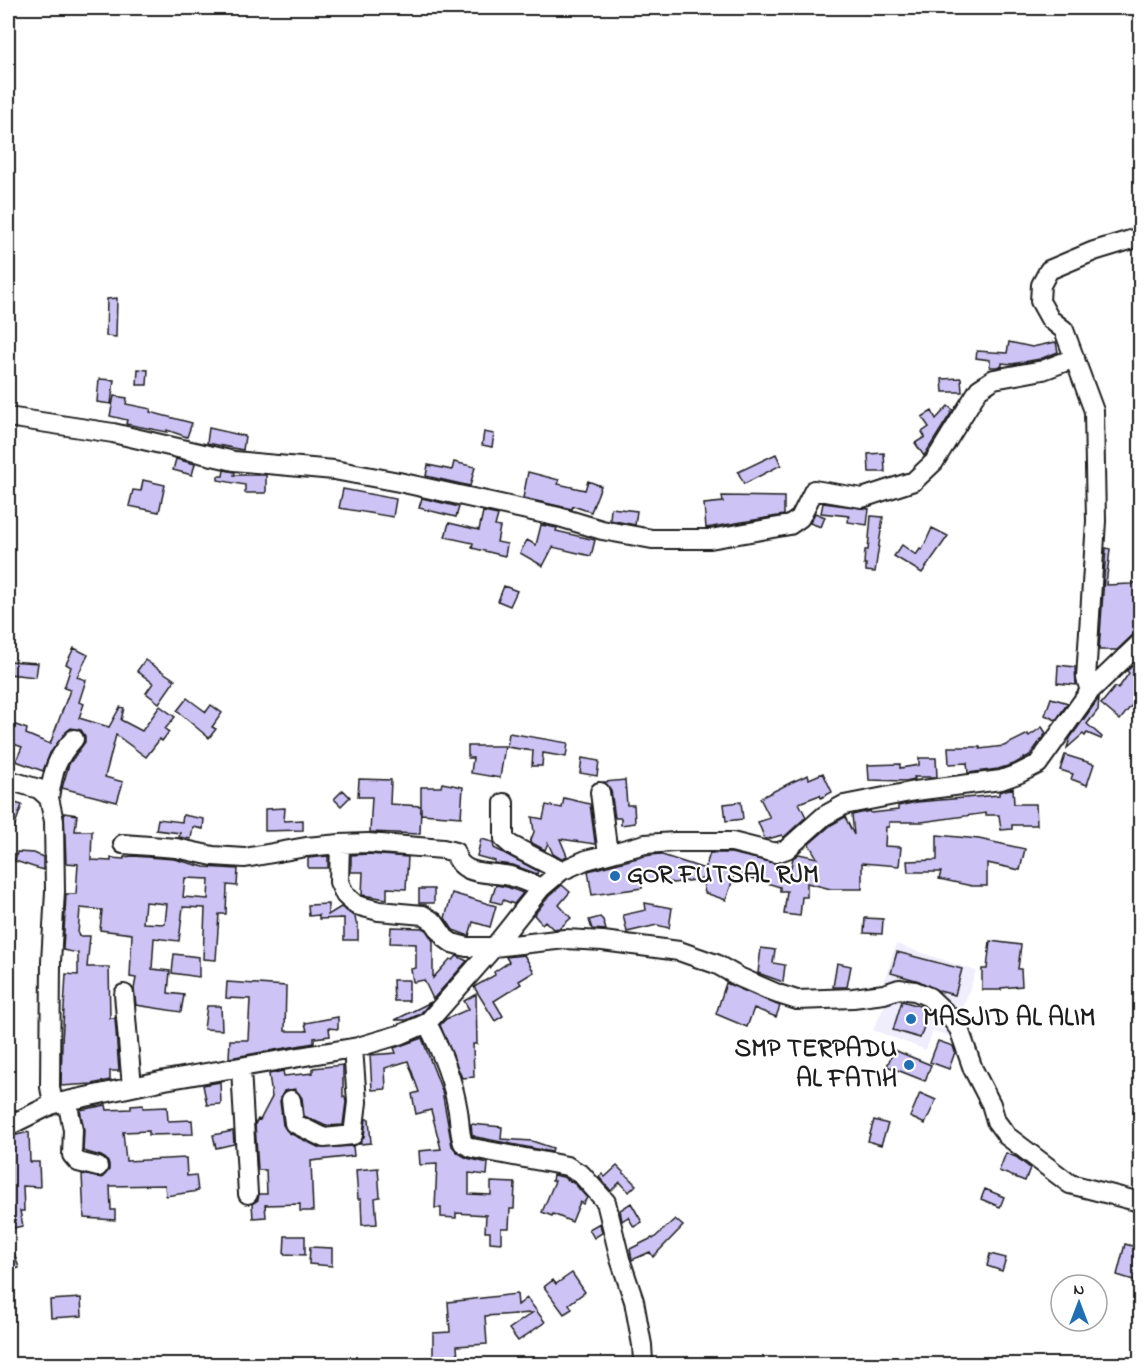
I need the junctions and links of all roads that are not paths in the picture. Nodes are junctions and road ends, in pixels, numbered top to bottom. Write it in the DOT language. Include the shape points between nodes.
graph roads {
  1 [pos="1140,237"];
  2 [pos="1076,358"];
  3 [pos="8,417"];
  4 [pos="1140,644"];
  5 [pos="1090,691"];
  6 [pos="74,739"];
  7 [pos="8,780"];
  8 [pos="600,792"];
  9 [pos="49,798"];
  10 [pos="504,803"];
  11 [pos="123,844"];
  12 [pos="340,844"];
  13 [pos="608,855"];
  14 [pos="561,871"];
  15 [pos="541,888"];
  16 [pos="494,947"];
  17 [pos="124,994"];
  18 [pos="427,1023"];
  19 [pos="353,1048"];
  20 [pos="241,1068"];
  21 [pos="132,1087"];
  22 [pos="291,1100"];
  23 [pos="60,1103"];
  24 [pos="8,1126"];
  25 [pos="98,1167"];
  26 [pos="248,1194"];
  27 [pos="1140,1202"];
  28 [pos="645,1365"];
  1 -- 2 [label="street" via="1049,270 1041,285 1040,301 1050,319 1064,330"];
  2 -- 3 [label="street" via="1043,370 994,379 979,389 934,462 915,481 862,498 814,490 800,518 790,525 711,539 652,538 602,530 399,482 334,470 234,461 113,433"];
  2 -- 5 [label="street" via="1094,411 1096,520 1086,678"];
  4 -- 5 [label="street"];
  5 -- 13 [label="street" via="1038,764 1001,780 844,805 776,854 732,842 675,842 645,844"];
  6 -- 9 [label="street" via="61,753"];
  7 -- 9 [label="street" via="39,789"];
  8 -- 13 [label="street"];
  9 -- 23 [label="street" via="55,855 50,1087"];
  10 -- 14 [label="street" via="504,839"];
  11 -- 12 [label="street" via="245,858"];
  12 -- 15 [label="street" via="450,850 463,867 510,876"];
  12 -- 16 [label="street" via="339,882 345,896 356,906 423,915 452,943"];
  13 -- 14 [label="street"];
  14 -- 15 [label="street"];
  15 -- 16 [label="street"];
  16 -- 18 [label="street"];
  16 -- 27 [label="street" via="565,939 679,951 797,1000 853,998 899,989 915,991 929,997 959,1029 996,1122 1007,1136 1070,1184"];
  17 -- 21 [label="street"];
  18 -- 19 [label="street"];
  18 -- 28 [label="street" via="448,1072 463,1143 567,1166 582,1175 606,1202 634,1301"];
  19 -- 20 [label="street"];
  19 -- 22 [label="street" via="357,1102 353,1136 324,1138 294,1123"];
  20 -- 21 [label="street"];
  20 -- 26 [label="street"];
  21 -- 23 [label="street"];
  23 -- 24 [label="street"];
  23 -- 25 [label="street" via="73,1130 72,1155 78,1162"];
}
